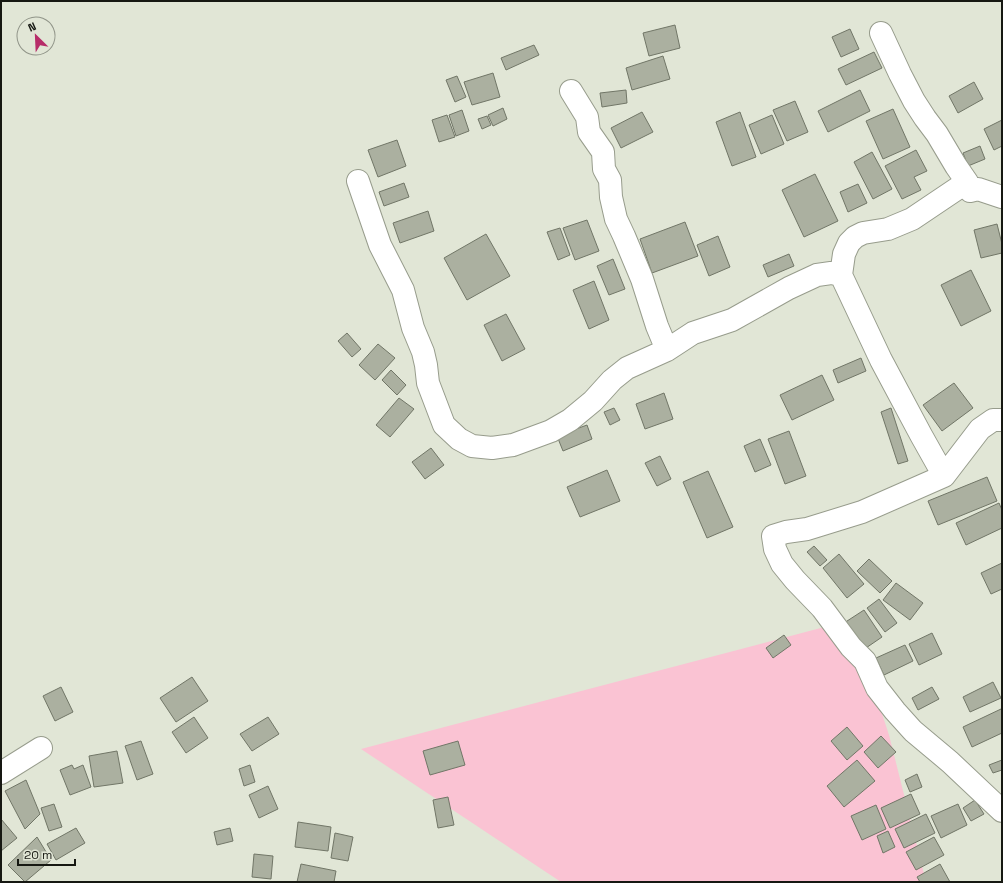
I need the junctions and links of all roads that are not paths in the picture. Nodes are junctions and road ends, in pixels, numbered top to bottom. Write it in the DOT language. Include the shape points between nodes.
graph roads {
  1 [pos="881,34"];
  2 [pos="571,91"];
  3 [pos="358,181"];
  4 [pos="967,182"];
  5 [pos="1002,197"];
  6 [pos="841,275"];
  7 [pos="667,350"];
  8 [pos="1002,420"];
  9 [pos="944,476"];
  10 [pos="41,748"];
  11 [pos="1,773"];
  12 [pos="1002,811"];
  1 -- 4 [label="street" via="914,101"];
  2 -- 7 [label="street" via="587,117 589,132 603,152 604,169 610,180 616,219 642,279"];
  3 -- 7 [label="street" via="380,245 403,290 413,328 424,352 428,382 444,425 459,439 472,446 492,448 514,445 551,431 570,420 593,401 627,368"];
  4 -- 5 [label="street" via="970,190 978,189"];
  4 -- 6 [label="street" via="912,219 888,229 854,237 844,254"];
  6 -- 7 [label="street" via="817,275 732,320 693,333"];
  6 -- 9 [label="street" via="882,360"];
  8 -- 9 [label="street" via="993,420 980,429"];
  9 -- 12 [label="street" via="862,512 807,529 773,536 775,549 782,564 865,661 877,688 896,711 914,731"];
  10 -- 11 [label="street"];
}
